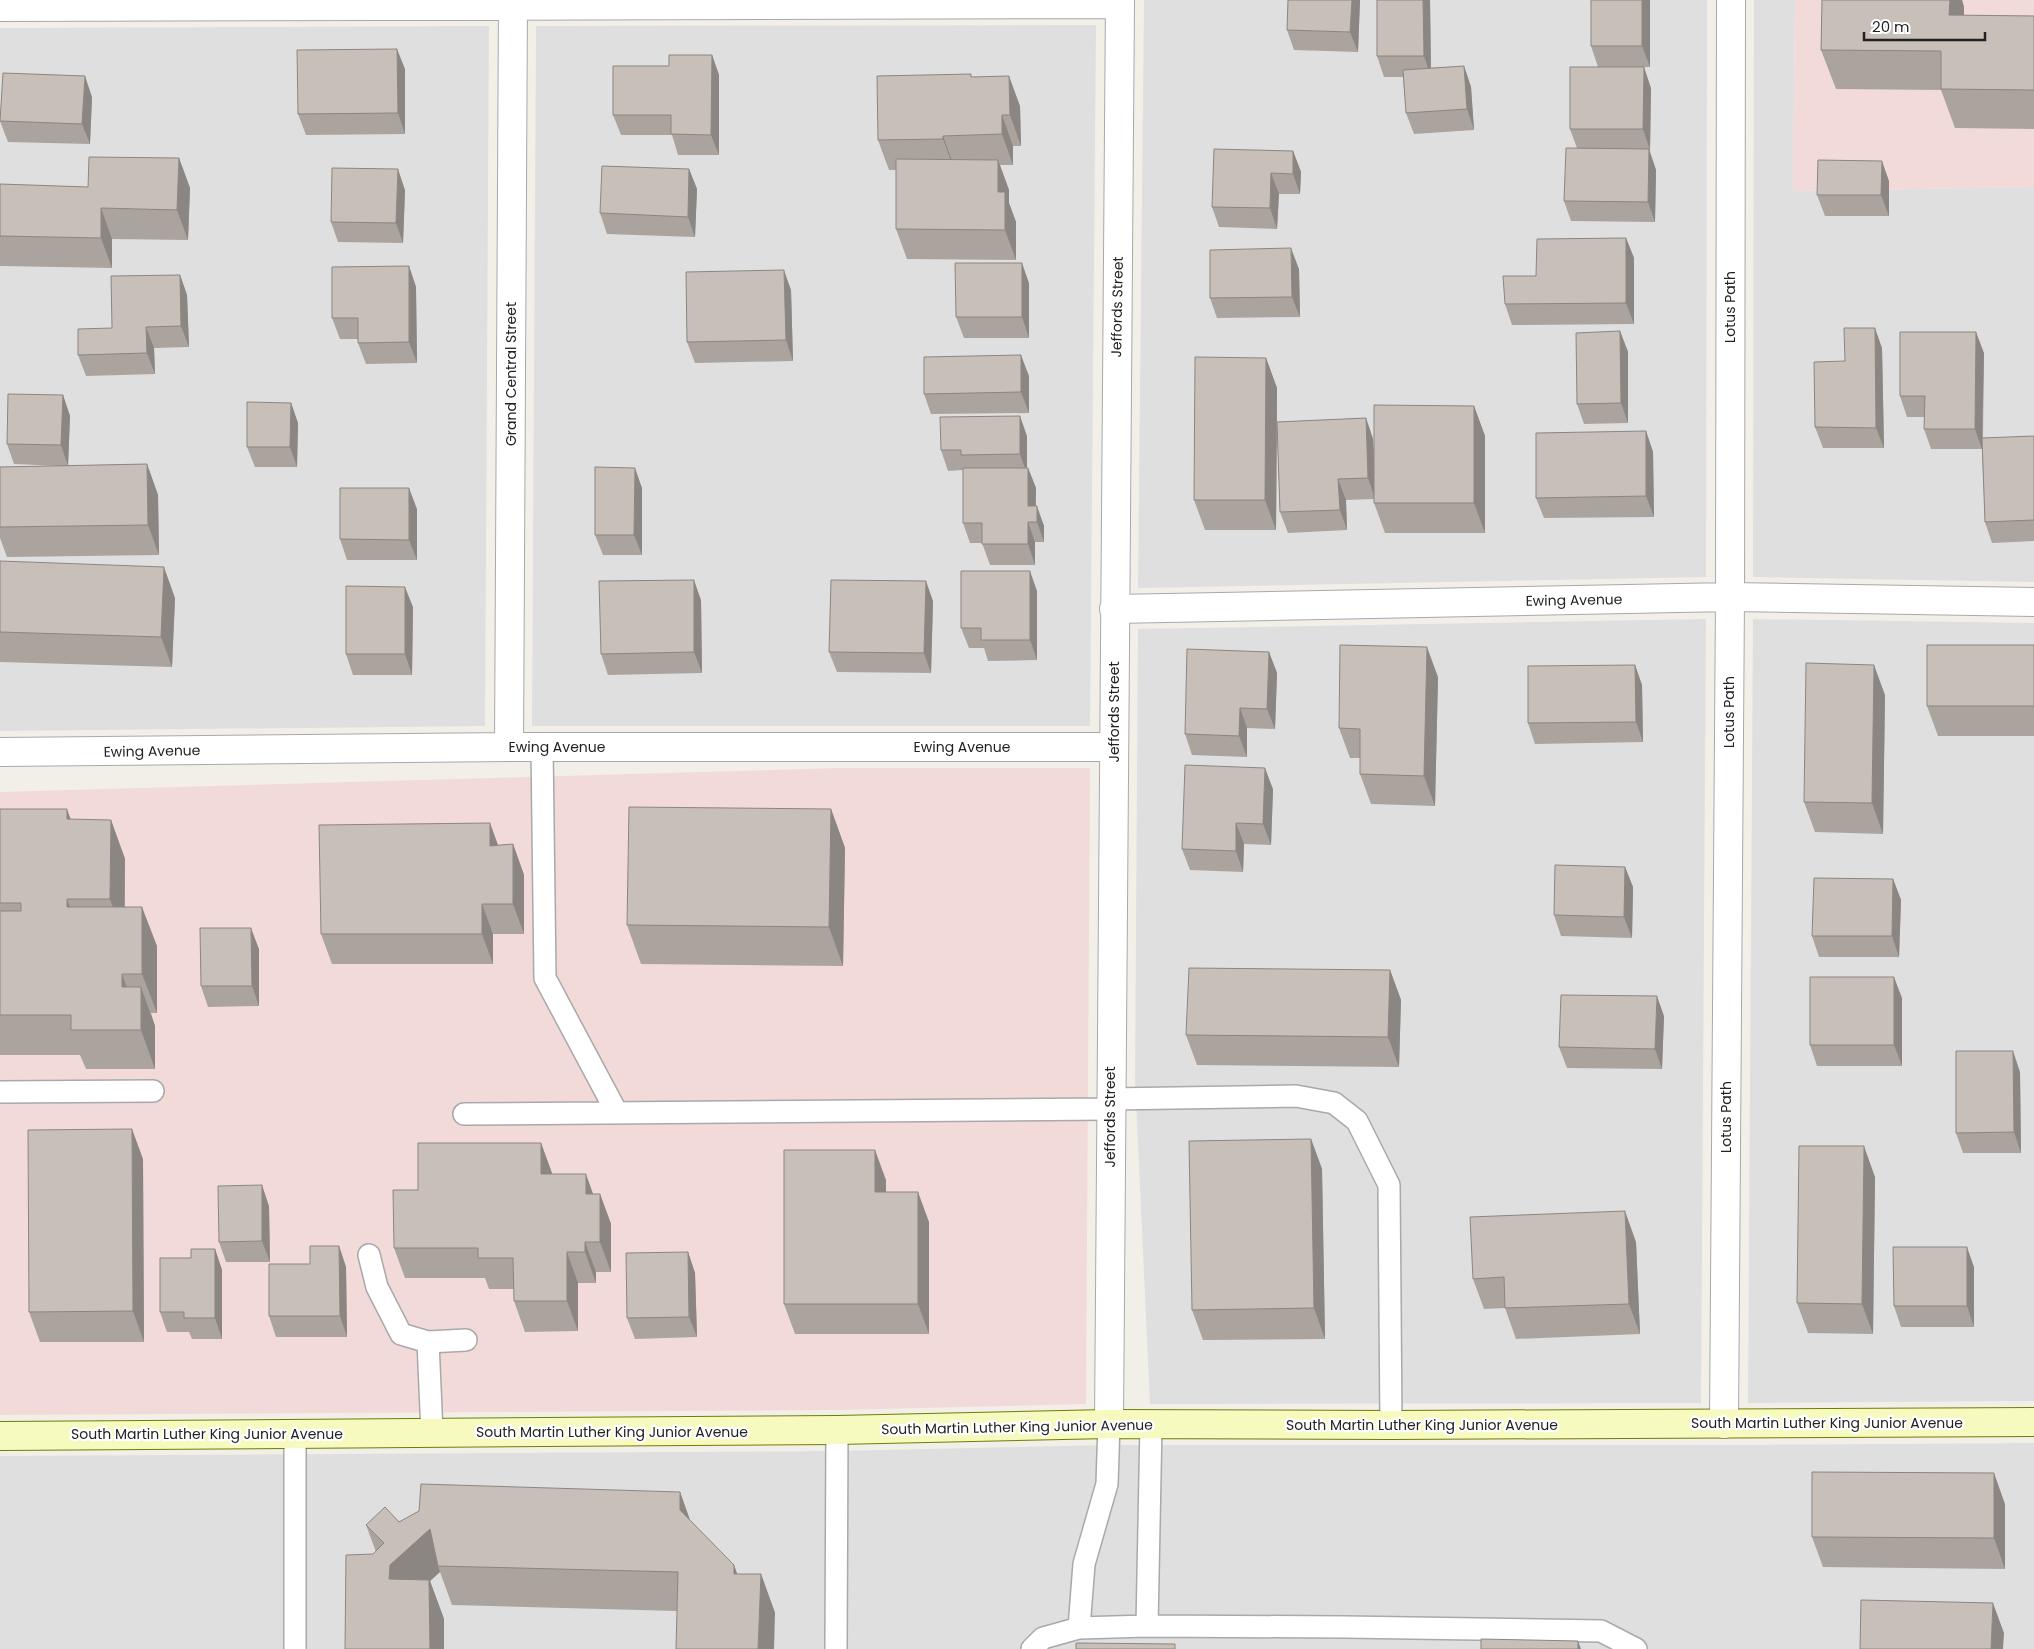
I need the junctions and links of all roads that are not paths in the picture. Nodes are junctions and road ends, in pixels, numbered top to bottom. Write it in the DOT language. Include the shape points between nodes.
graph roads {
  1 [pos="1731,0"];
  2 [pos="513,2"];
  3 [pos="1120,2"];
  4 [pos="0,7"];
  5 [pos="1730,597"];
  6 [pos="2034,602"];
  7 [pos="1114,609"];
  8 [pos="509,747"];
  9 [pos="542,747"];
  10 [pos="1114,747"];
  11 [pos="0,752"];
  12 [pos="0,1092"];
  13 [pos="153,1092"];
  14 [pos="1110,1104"];
  15 [pos="617,1113"];
  16 [pos="464,1114"];
  17 [pos="369,1255"];
  18 [pos="466,1340"];
  19 [pos="428,1342"];
  20 [pos="2034,1422"];
  21 [pos="1109,1424"];
  22 [pos="1151,1424"];
  23 [pos="1724,1424"];
  24 [pos="1391,1425"];
  25 [pos="838,1430"];
  26 [pos="432,1433"];
  27 [pos="296,1434"];
  28 [pos="0,1436"];
  29 [pos="1147,1626"];
  30 [pos="1079,1628"];
  31 [pos="295,1649"];
  32 [pos="836,1649"];
  33 [pos="1032,1649"];
  34 [pos="1636,1649"];
  1 -- 5 [label="street, Lotus Path"];
  2 -- 3 [label="street"];
  2 -- 4 [label="street"];
  2 -- 8 [label="street, Grand Central Street"];
  3 -- 7 [label="street, Jeffords Street"];
  5 -- 6 [label="street, Ewing Avenue"];
  5 -- 7 [label="street, Ewing Avenue"];
  5 -- 23 [label="street, Lotus Path"];
  7 -- 10 [label="street, Jeffords Street"];
  8 -- 9 [label="street, Ewing Avenue"];
  8 -- 11 [label="street, Ewing Avenue"];
  9 -- 10 [label="street, Ewing Avenue"];
  9 -- 15 [label="lane" via="545,978"];
  10 -- 14 [label="street, Jeffords Street"];
  12 -- 13 [label="lane"];
  14 -- 15 [label="lane"];
  14 -- 21 [label="street, Jeffords Street"];
  14 -- 24 [label="lane" via="1296,1096 1334,1103 1357,1121 1389,1185"];
  15 -- 16 [label="lane"];
  17 -- 19 [label="lane" via="377,1287 402,1334"];
  18 -- 19 [label="lane"];
  19 -- 26 [label="lane"];
  20 -- 23 [label="street, South Martin Luther King Junior Avenue"];
  21 -- 22 [label="street, South Martin Luther King Junior Avenue"];
  21 -- 25 [label="street, South Martin Luther King Junior Avenue"];
  21 -- 30 [label="lane" via="1107,1484 1084,1564"];
  22 -- 24 [label="street, South Martin Luther King Junior Avenue"];
  22 -- 29 [label="lane"];
  23 -- 24 [label="street, South Martin Luther King Junior Avenue"];
  25 -- 26 [label="street, South Martin Luther King Junior Avenue"];
  25 -- 32 [label="lane"];
  26 -- 27 [label="street, South Martin Luther King Junior Avenue"];
  27 -- 28 [label="street, South Martin Luther King Junior Avenue"];
  27 -- 31 [label="lane"];
  29 -- 30 [label="lane"];
  29 -- 34 [label="lane" via="1602,1631"];
  30 -- 33 [label="lane" via="1043,1638"];
}
